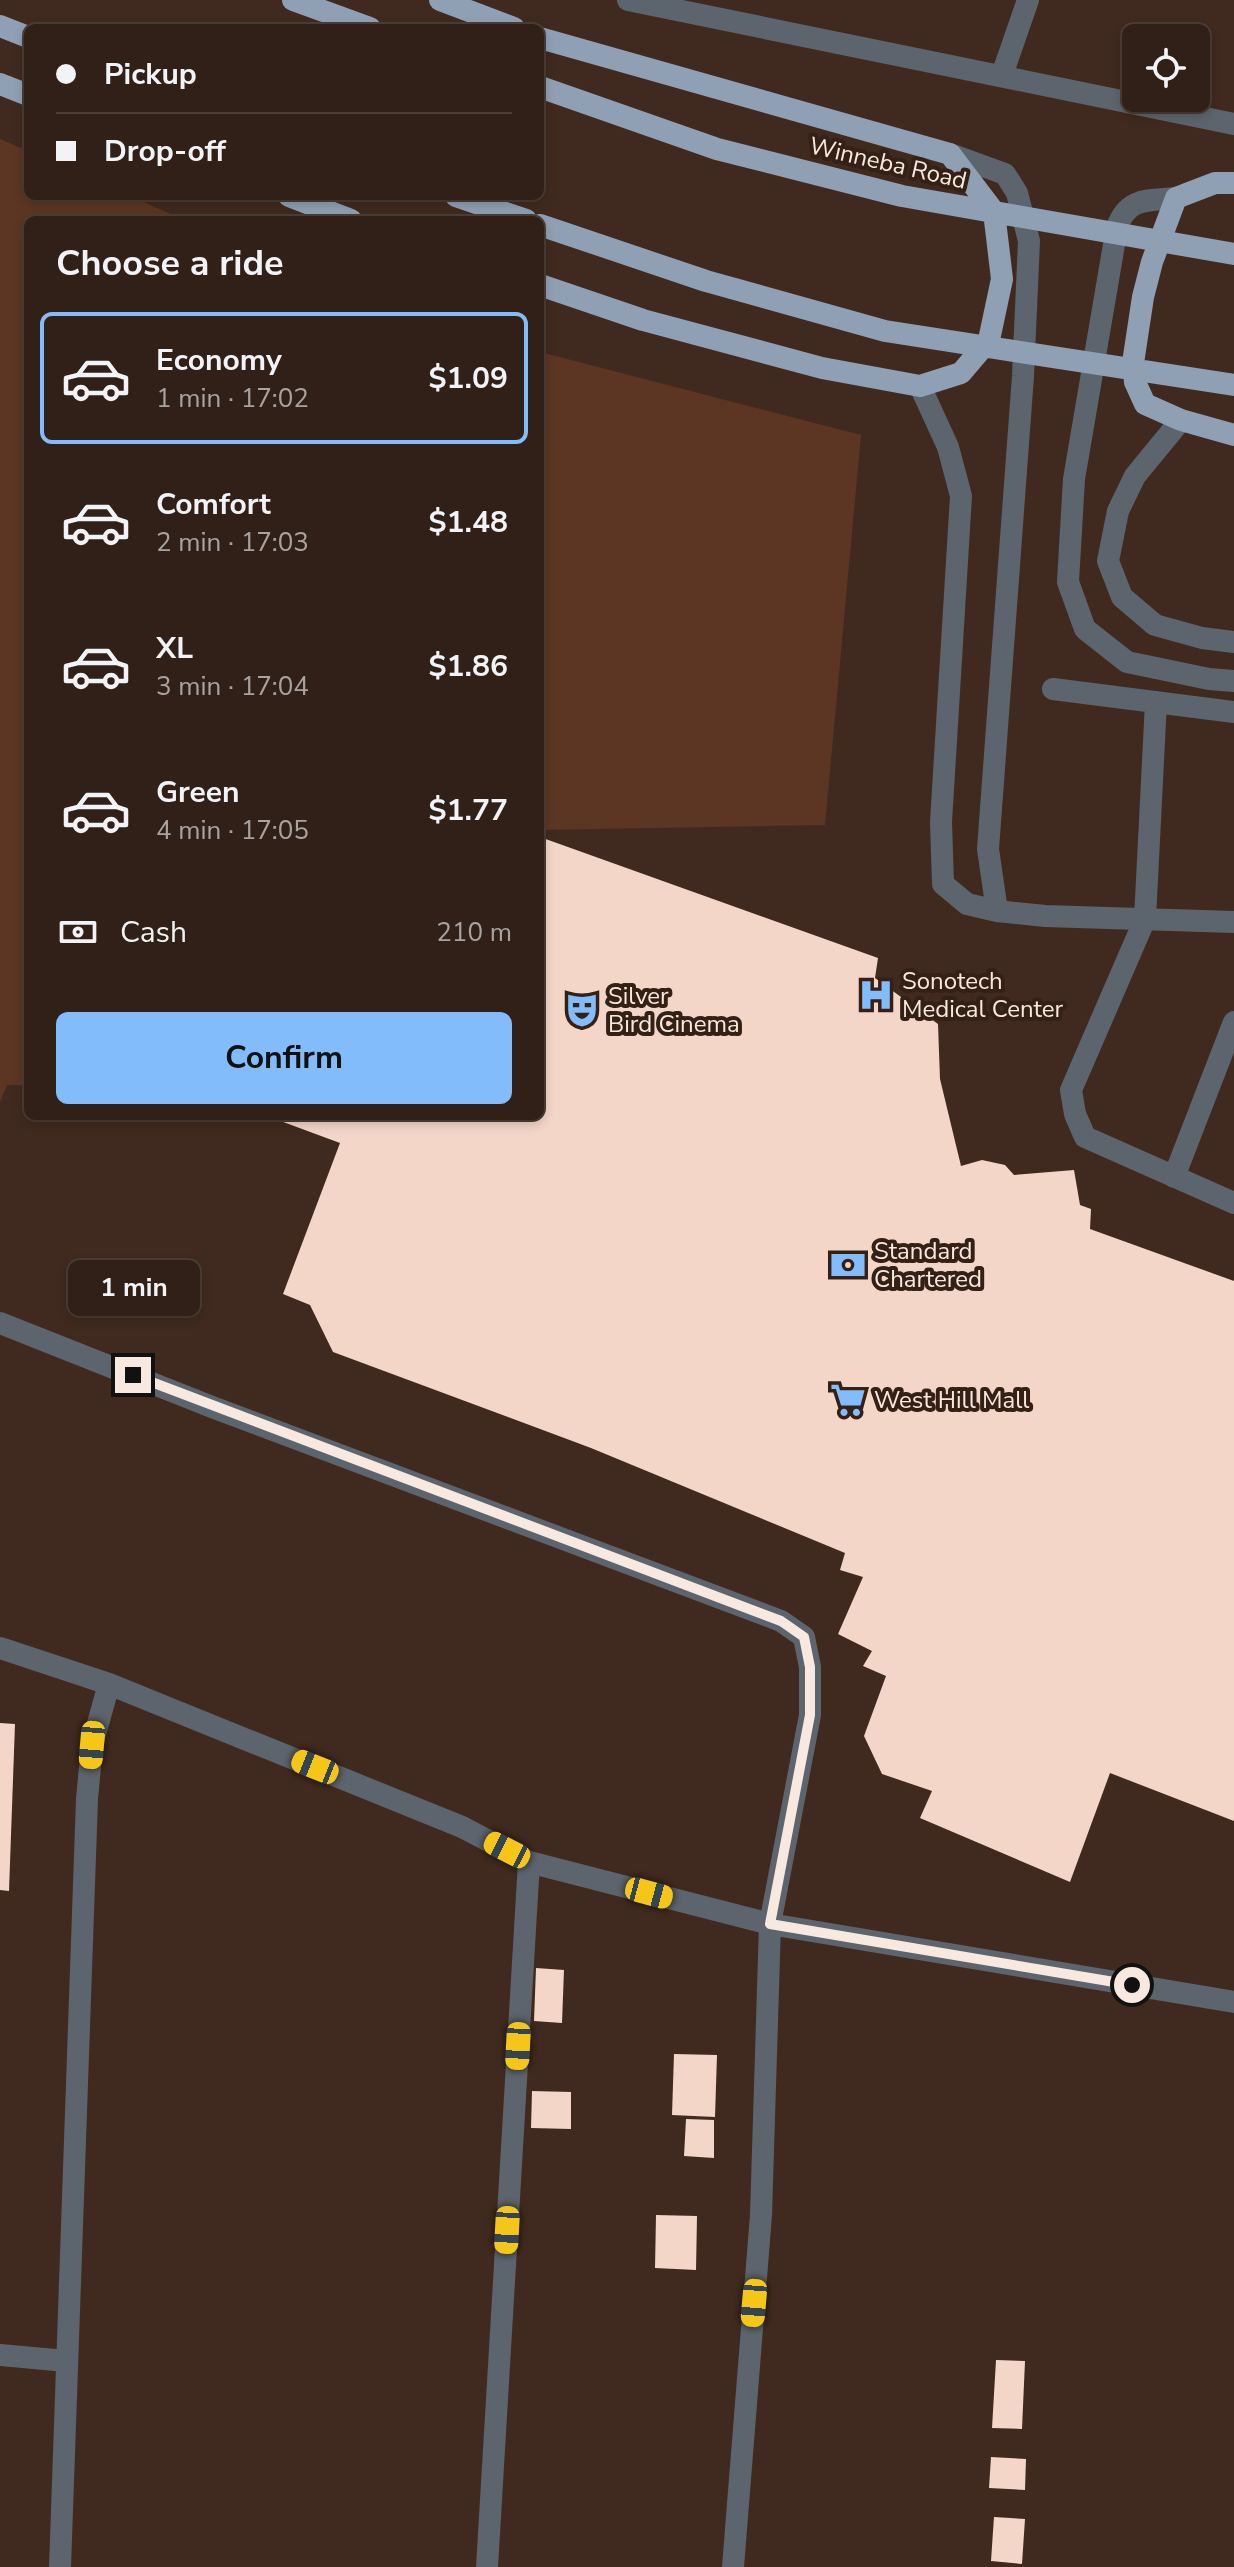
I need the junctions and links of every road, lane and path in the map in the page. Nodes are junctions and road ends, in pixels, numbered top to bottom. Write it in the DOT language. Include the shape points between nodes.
graph roads {
  1 [pos="293,0"];
  2 [pos="440,0"];
  3 [pos="628,0"];
  4 [pos="1028,0"];
  5 [pos="681,6"];
  6 [pos="359,24"];
  7 [pos="503,24"];
  8 [pos="0,26"];
  9 [pos="24,35"];
  10 [pos="544,39"];
  11 [pos="1002,75"];
  12 [pos="0,84"];
  13 [pos="544,88"];
  14 [pos="24,93"];
  15 [pos="1234,124"];
  16 [pos="950,154"];
  17 [pos="1234,183"];
  18 [pos="1176,198"];
  19 [pos="299,200"];
  20 [pos="468,200"];
  21 [pos="341,216"];
  22 [pos="514,216"];
  23 [pos="544,226"];
  24 [pos="1234,254"];
  25 [pos="544,286"];
  26 [pos="1234,385"];
  27 [pos="920,386"];
  28 [pos="1181,420"];
  29 [pos="1234,435"];
  30 [pos="1234,642"];
  31 [pos="1234,681"];
  32 [pos="1053,689"];
  33 [pos="1156,702"];
  34 [pos="1234,712"];
  35 [pos="997,911"];
  36 [pos="1145,919"];
  37 [pos="1234,922"];
  38 [pos="1234,1022"];
  39 [pos="1174,1177"];
  40 [pos="1234,1203"];
  41 [pos="0,1323"];
  42 [pos="0,1648"];
  43 [pos="109,1684"];
  44 [pos="529,1862"];
  45 [pos="770,1924"];
  46 [pos="1234,2002"];
  47 [pos="0,2355"];
  48 [pos="66,2361"];
  49 [pos="60,2567"];
  50 [pos="487,2567"];
  51 [pos="733,2567"];
  1 -- 6 [label="highway"];
  2 -- 7 [label="highway"];
  3 -- 5 [label="street"];
  4 -- 11 [label="street"];
  5 -- 11 [label="street"];
  8 -- 9 [label="highway"];
  10 -- 16 [label="highway"];
  11 -- 15 [label="street"];
  12 -- 14 [label="highway"];
  13 -- 24 [label="highway, Winneba Road" via="717,149 902,196"];
  16 -- 27 [label="highway" via="994,212 1002,279 989,340 961,373"];
  16 -- 35 [label="street" via="1005,174 1020,203 1029,241 988,849"];
  17 -- 18 [label="highway" via="1215,183"];
  18 -- 28 [label="highway" via="1152,262 1133,363 1145,404"];
  18 -- 31 [label="street" via="1138,202 1123,210 1117,227 1074,479 1068,582 1085,629 1127,662"];
  19 -- 21 [label="highway"];
  20 -- 22 [label="highway"];
  23 -- 26 [label="highway" via="706,281 885,331"];
  25 -- 27 [label="highway" via="643,320 822,368"];
  27 -- 35 [label="street" via="948,447 961,496 941,822 943,884 967,904"];
  28 -- 29 [label="highway"];
  28 -- 30 [label="street" via="1135,476 1118,511 1108,561 1122,597 1155,625"];
  32 -- 33 [label="street"];
  33 -- 34 [label="street"];
  33 -- 36 [label="street"];
  35 -- 36 [label="street"];
  36 -- 37 [label="street"];
  36 -- 39 [label="street" via="1071,1090 1085,1137"];
  38 -- 39 [label="street"];
  39 -- 40 [label="street"];
  41 -- 45 [label="street" via="781,1621 804,1637 810,1715"];
  42 -- 43 [label="street"];
  43 -- 44 [label="street" via="462,1827"];
  43 -- 48 [label="street" via="92,1745 87,1799"];
  44 -- 45 [label="street"];
  44 -- 50 [label="street"];
  45 -- 46 [label="street"];
  45 -- 51 [label="street" via="761,2215"];
  47 -- 48 [label="street"];
  48 -- 49 [label="street"];
}
